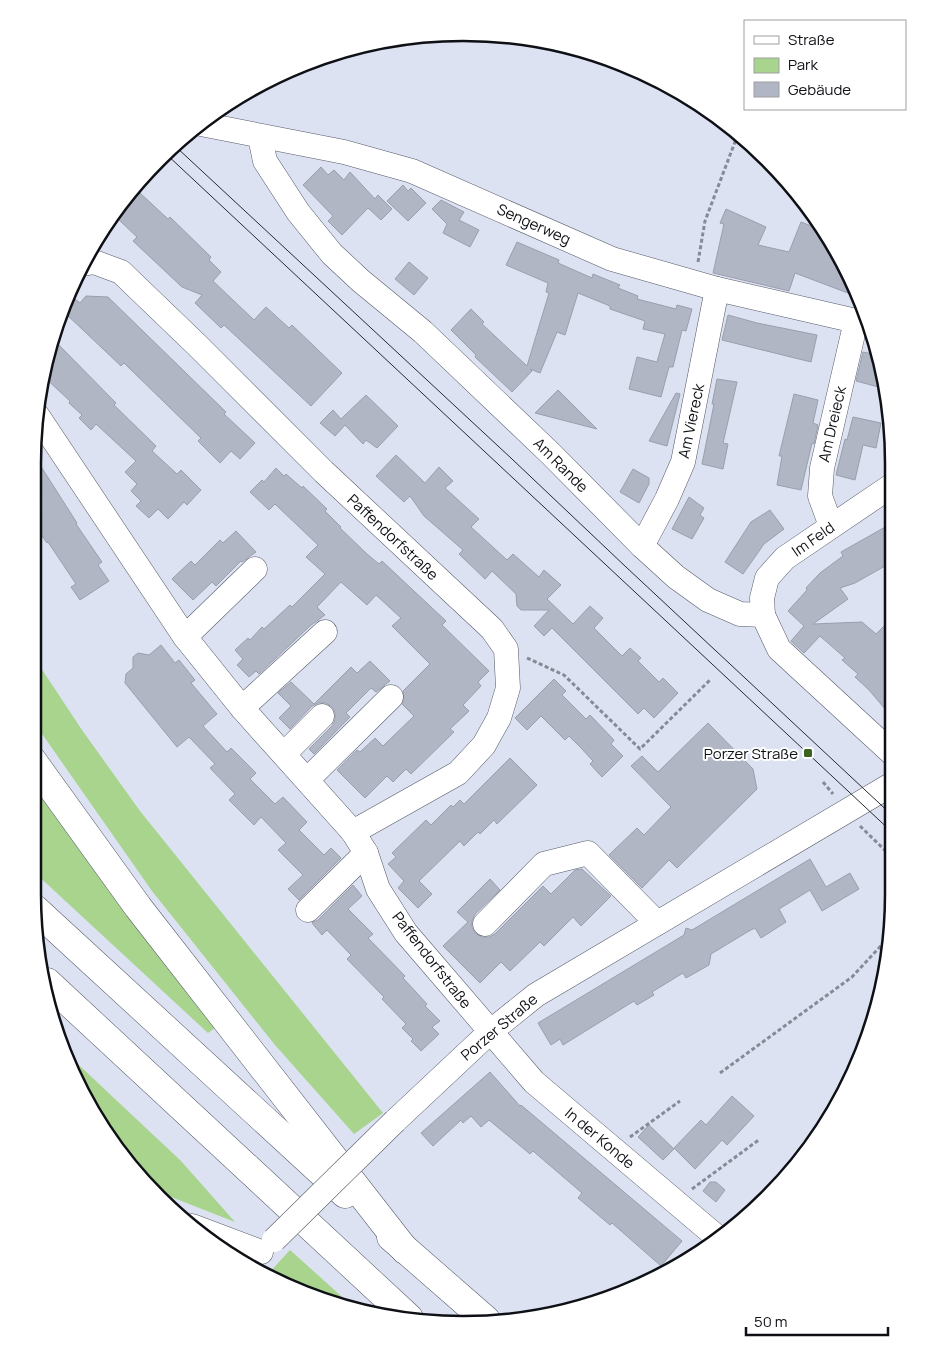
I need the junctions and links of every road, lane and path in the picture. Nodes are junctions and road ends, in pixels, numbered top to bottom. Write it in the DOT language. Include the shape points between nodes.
graph roads {
  1 [pos="209,126"];
  2 [pos="260,136"];
  3 [pos="735,141"];
  4 [pos="92,262"];
  5 [pos="694,282"];
  6 [pos="717,289"];
  7 [pos="860,323"];
  8 [pos="861,325"];
  9 [pos="43,424"];
  10 [pos="885,490"];
  11 [pos="831,526"];
  12 [pos="642,546"];
  13 [pos="255,569"];
  14 [pos="763,615"];
  15 [pos="324,632"];
  16 [pos="185,637"];
  17 [pos="506,649"];
  18 [pos="710,680"];
  19 [pos="391,698"];
  20 [pos="242,708"];
  21 [pos="322,716"];
  22 [pos="885,747"];
  23 [pos="284,754"];
  24 [pos="41,772"];
  25 [pos="307,780"];
  26 [pos="885,788"];
  27 [pos="848,811"];
  28 [pos="353,832"];
  29 [pos="885,850"];
  30 [pos="366,853"];
  31 [pos="308,910"];
  32 [pos="42,915"];
  33 [pos="657,923"];
  34 [pos="485,924"];
  35 [pos="881,945"];
  36 [pos="52,986"];
  37 [pos="490,1032"];
  38 [pos="720,1073"];
  39 [pos="680,1101"];
  40 [pos="760,1139"];
  41 [pos="614,1149"];
  42 [pos="675,1201"];
  43 [pos="213,1234"];
  44 [pos="713,1234"];
  45 [pos="405,1250"];
  46 [pos="262,1252"];
  47 [pos="401,1311"];
  48 [pos="481,1315"];
  1 -- 2 [label="street, Sengerweg"];
  2 -- 5 [label="street, Sengerweg" via="344,152 412,171 612,259"];
  2 -- 12 [label="street, Am Rande" via="265,160 298,212 332,254 423,332"];
  3 -- 5 [label="path" via="705,221"];
  4 -- 17 [label="street, Paffendorfstraße" via="121,272 324,472 492,629"];
  5 -- 6 [label="street, Sengerweg"];
  6 -- 7 [label="street, Sengerweg"];
  6 -- 12 [label="street, Am Viereck" via="683,462"];
  8 -- 11 [label="street, Am Dreieck" via="822,468 820,496"];
  9 -- 16 [label="street, Paffendorfstraße"];
  10 -- 11 [label="street, Im Feld"];
  11 -- 14 [label="street, Im Feld" via="785,558 767,578 762,598"];
  12 -- 14 [label="street, Am Rande" via="708,600 740,614"];
  13 -- 16 [label="street"];
  14 -- 22 [label="street" via="780,649"];
  15 -- 20 [label="street"];
  16 -- 20 [label="street, Paffendorfstraße"];
  17 -- 18 [label="path" via="564,675 640,749"];
  17 -- 28 [label="street" via="508,688 499,718 484,745 458,773"];
  19 -- 25 [label="street"];
  20 -- 23 [label="street, Paffendorfstraße"];
  21 -- 23 [label="street"];
  23 -- 25 [label="street, Paffendorfstraße"];
  24 -- 45 [label="highway" via="138,906"];
  25 -- 28 [label="street, Paffendorfstraße"];
  26 -- 27 [label="street, Porzer Straße"];
  27 -- 29 [label="path"];
  27 -- 33 [label="street, Porzer Straße"];
  28 -- 30 [label="street, Paffendorfstraße"];
  30 -- 31 [label="street"];
  30 -- 37 [label="street, Paffendorfstraße" via="378,889 406,933"];
  32 -- 45 [label="highway"];
  33 -- 34 [label="street" via="588,853 544,864"];
  33 -- 37 [label="street, Porzer Straße" via="536,995"];
  35 -- 38 [label="path" via="852,977"];
  36 -- 47 [label="highway"];
  37 -- 41 [label="street, In der Konde" via="534,1082"];
  37 -- 46 [label="street, Porzer Straße, bridge"];
  39 -- 41 [label="path"];
  40 -- 42 [label="path"];
  41 -- 42 [label="street, In der Konde"];
  42 -- 44 [label="street, In der Konde"];
  43 -- 46 [label="street"];
  45 -- 48 [label="highway"];
}
